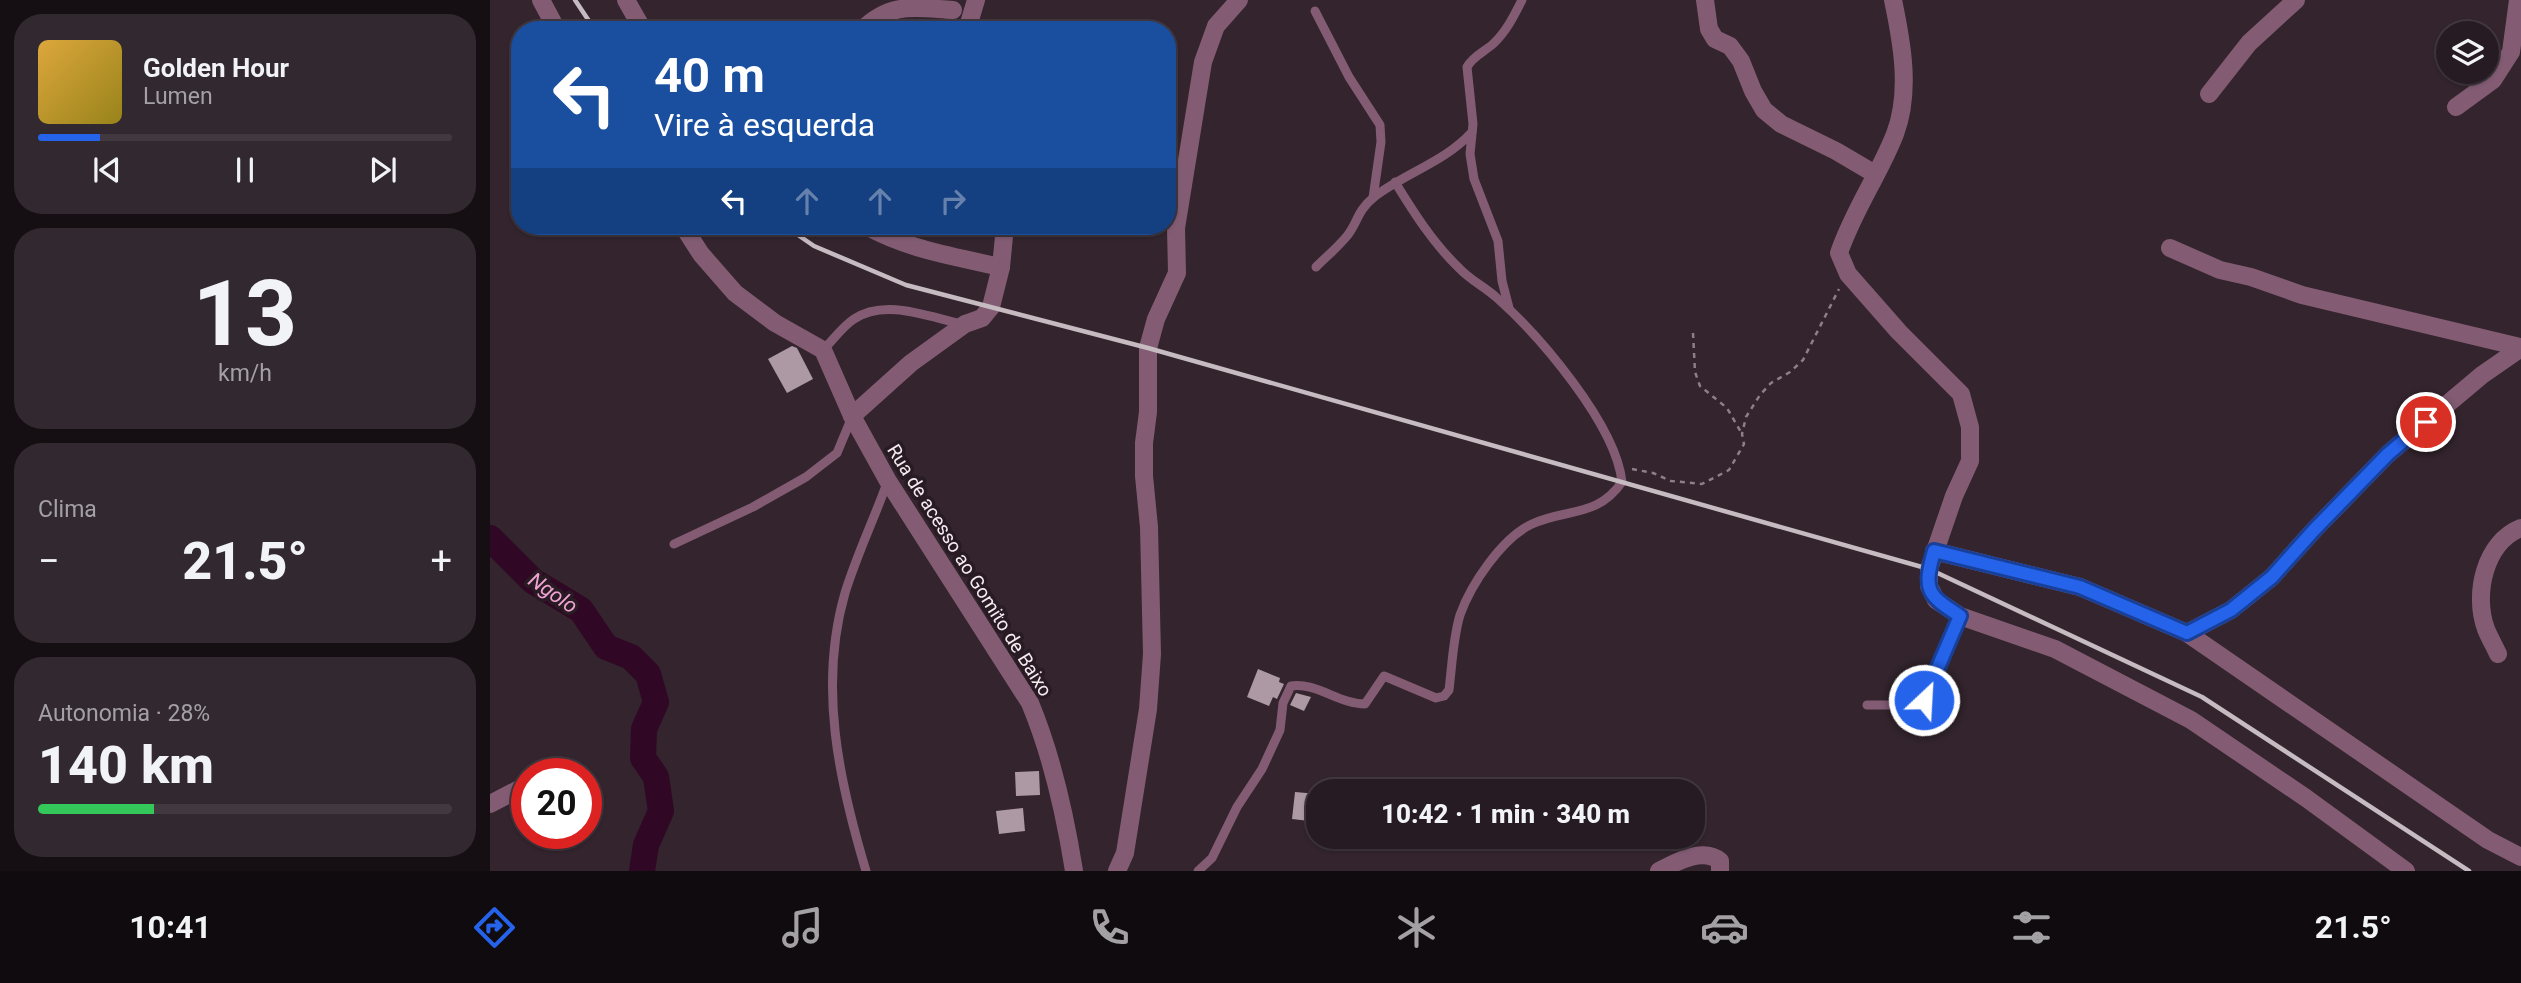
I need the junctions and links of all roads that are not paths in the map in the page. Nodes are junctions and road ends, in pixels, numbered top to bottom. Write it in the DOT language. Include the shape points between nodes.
graph roads {
  1 [pos="541,0"];
  2 [pos="626,0"];
  3 [pos="976,0"];
  4 [pos="1239,0"];
  5 [pos="1522,0"];
  6 [pos="1705,0"];
  7 [pos="1893,0"];
  8 [pos="2296,0"];
  9 [pos="2518,0"];
  10 [pos="952,5"];
  11 [pos="1315,11"];
  12 [pos="552,21"];
  13 [pos="638,21"];
  14 [pos="871,21"];
  15 [pos="963,21"];
  16 [pos="969,21"];
  17 [pos="2209,94"];
  18 [pos="2456,107"];
  19 [pos="1474,131"];
  20 [pos="1875,174"];
  21 [pos="1395,182"];
  22 [pos="1373,198"];
  23 [pos="689,235"];
  24 [pos="883,235"];
  25 [pos="1004,235"];
  26 [pos="2170,248"];
  27 [pos="1001,267"];
  28 [pos="1316,267"];
  29 [pos="1510,309"];
  30 [pos="965,324"];
  31 [pos="2520,347"];
  32 [pos="823,350"];
  33 [pos="852,416"];
  34 [pos="888,481"];
  35 [pos="2521,528"];
  36 [pos="674,544"];
  37 [pos="1934,551"];
  38 [pos="1960,616"];
  39 [pos="2187,633"];
  40 [pos="2498,654"];
  41 [pos="1867,705"];
  42 [pos="511,793"];
  43 [pos="490,804"];
  44 [pos="2521,857"];
  45 [pos="866,871"];
  46 [pos="1074,871"];
  47 [pos="1117,871"];
  48 [pos="1198,871"];
  49 [pos="1659,871"];
  50 [pos="1720,871"];
  51 [pos="2406,871"];
  1 -- 12 [label="street"];
  2 -- 13 [label="street"];
  3 -- 16 [label="street"];
  4 -- 47 [label="street" via="1216,26 1203,62 1176,228 1177,272 1148,348 1149,412 1143,443 1152,654 1125,853"];
  5 -- 19 [label="lane" via="1506,28 1467,67"];
  6 -- 20 [label="street" via="1709,29 1741,61 1764,110 1781,124"];
  7 -- 20 [label="street" via="1905,85 1896,133"];
  8 -- 17 [label="street" via="2249,43"];
  9 -- 18 [label="street" via="2511,52 2493,80"];
  10 -- 14 [label="street" via="895,8"];
  10 -- 15 [label="street"];
  11 -- 22 [label="lane" via="1380,125"];
  19 -- 21 [label="lane" via="1441,158"];
  19 -- 29 [label="lane" via="1470,154 1474,179 1498,241"];
  20 -- 37 [label="street" via="1839,253 1842,265 1899,332 1961,394 1970,427 1970,461"];
  21 -- 22 [label="lane"];
  21 -- 29 [label="lane" via="1426,232 1460,270"];
  22 -- 28 [label="lane" via="1359,211 1348,235"];
  23 -- 32 [label="street" via="735,293"];
  24 -- 27 [label="street"];
  25 -- 27 [label="street"];
  26 -- 31 [label="street" via="2220,270 2302,295"];
  27 -- 30 [label="street" via="991,307 982,318"];
  29 -- 48 [label="lane" via="1587,402 1621,467 1622,482 1612,496 1587,509 1533,524 1493,557 1460,617 1449,690 1444,696 1436,698 1384,677 1365,704 1337,699 1302,684 1291,686 1283,703 1280,730 1262,769 1212,858"];
  30 -- 32 [label="lane" via="891,309 870,311 853,319"];
  30 -- 33 [label="street" via="911,363"];
  31 -- 39 [label="street" via="2388,454 2272,577 2231,610"];
  32 -- 33 [label="street, Rua de acesso ao Gomito de Baixo"];
  33 -- 34 [label="street, Rua de acesso ao Gomito de Baixo"];
  33 -- 36 [label="lane" via="837,453 806,477"];
  34 -- 45 [label="lane" via="846,592 835,644 832,711 850,817"];
  34 -- 46 [label="street, Rua de acesso ao Gomito de Baixo" via="1030,703 1045,744"];
  35 -- 40 [label="street" via="2510,533 2487,561 2483,582 2485,626"];
  37 -- 38 [label="street" via="1929,586 1936,600"];
  37 -- 39 [label="street" via="2080,587"];
  38 -- 41 [label="lane" via="1924,700 1912,705"];
  38 -- 51 [label="street" via="2055,649 2191,720"];
  39 -- 44 [label="street" via="2488,840"];
  42 -- 43 [label="street"];
  49 -- 50 [label="street" via="1700,854 1720,861"];
}
